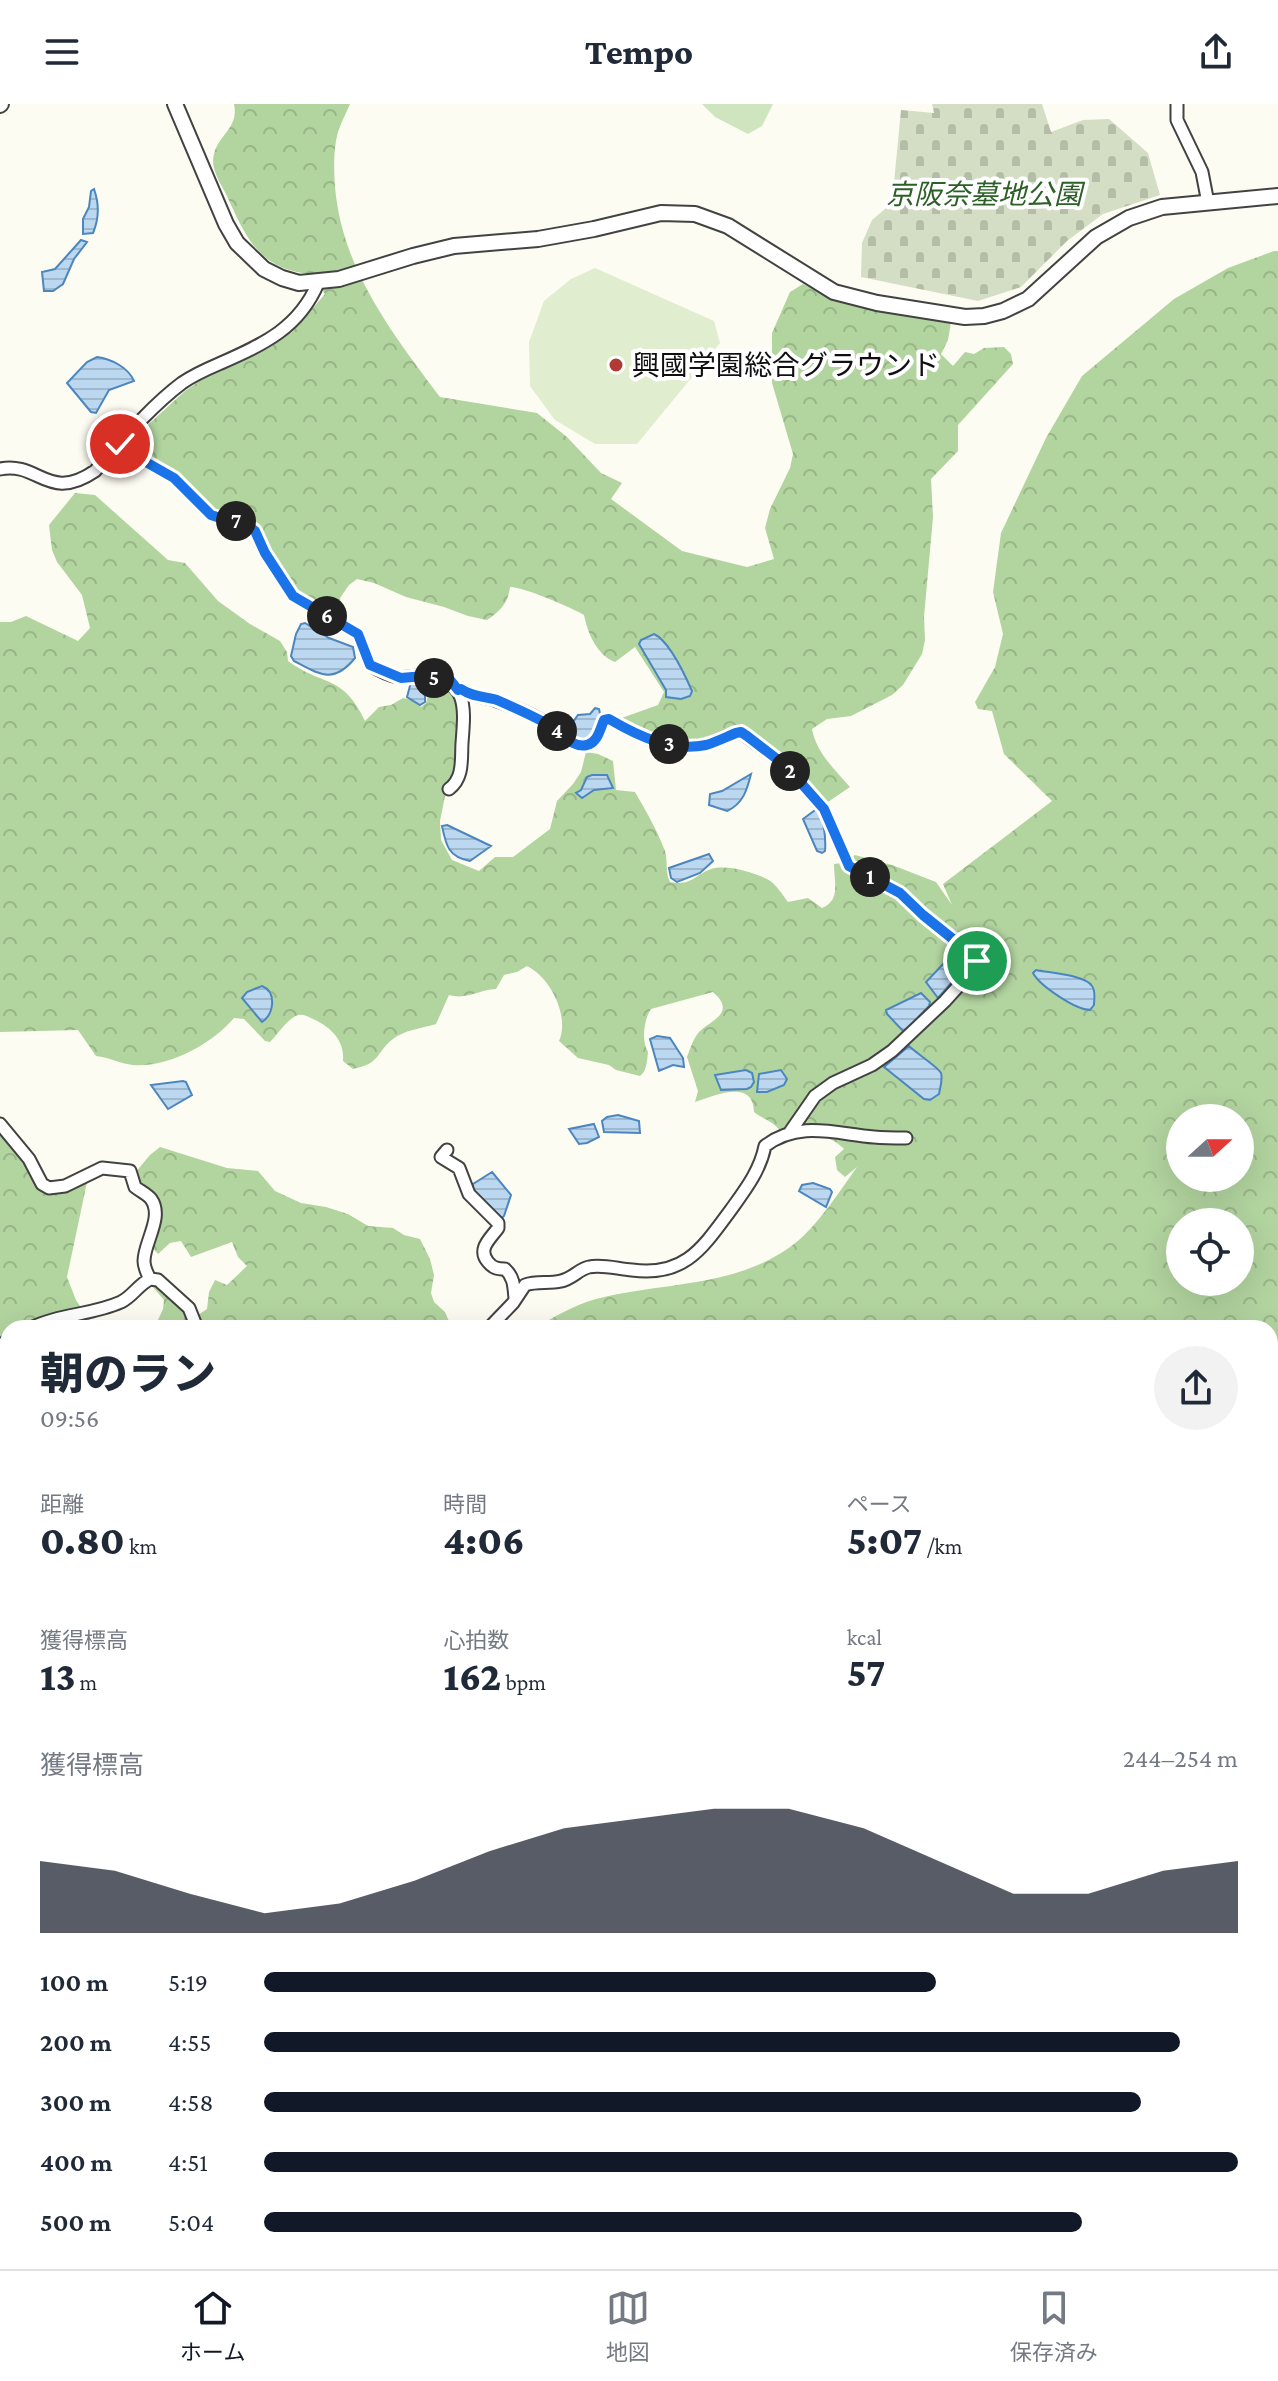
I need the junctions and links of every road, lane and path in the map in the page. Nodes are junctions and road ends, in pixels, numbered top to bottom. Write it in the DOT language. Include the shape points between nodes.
graph roads {
  1 [pos="175,104"];
  2 [pos="1176,104"];
  3 [pos="1278,196"];
  4 [pos="1208,203"];
  5 [pos="318,283"];
  6 [pos="120,444"];
  7 [pos="0,469"];
  8 [pos="458,690"];
  9 [pos="449,789"];
  10 [pos="0,1124"];
  11 [pos="790,1132"];
  12 [pos="906,1138"];
  13 [pos="447,1150"];
  14 [pos="150,1279"];
  15 [pos="515,1299"];
  16 [pos="51,1320"];
  17 [pos="195,1320"];
  18 [pos="496,1320"];
  19 [pos="0,2209"];
  20 [pos="0,2223"];
  1 -- 5 [label="street" via="237,243 282,278"];
  2 -- 4 [label="street"];
  3 -- 4 [label="street"];
  4 -- 5 [label="street" via="1162,207 1129,218 1096,237 1028,299 984,316 877,303 834,292 728,226 695,214 661,213 538,239 454,246"];
  5 -- 6 [label="street" via="286,329 198,372 160,401"];
  6 -- 7 [label="street" via="95,471 73,483 61,485 17,468"];
  6 -- 8 [label="street" via="174,478 211,515 243,522 255,531 293,596 358,634 370,665 401,678 451,681"];
  8 -- 9 [label="street" via="463,762"];
  8 -- 11 [label="street" via="494,699 575,744 594,741 609,719 644,739 675,745 702,746 741,732 786,766 824,809 849,866 900,893 974,956 973,970 909,1036 872,1065 815,1096"];
  10 -- 14 [label="street" via="49,1188 102,1168 130,1171 135,1187 155,1208 144,1258"];
  11 -- 12 [label="street"];
  11 -- 15 [label="street" via="765,1146 759,1169 723,1221 677,1267 587,1267 568,1279 525,1285"];
  13 -- 15 [label="street" via="441,1157 459,1168 469,1194 498,1223 483,1255 496,1269 510,1273"];
  14 -- 16 [label="street" via="123,1301"];
  14 -- 17 [label="street" via="189,1308"];
  15 -- 18 [label="street"];
  19 -- 20 [label="street"];
}
